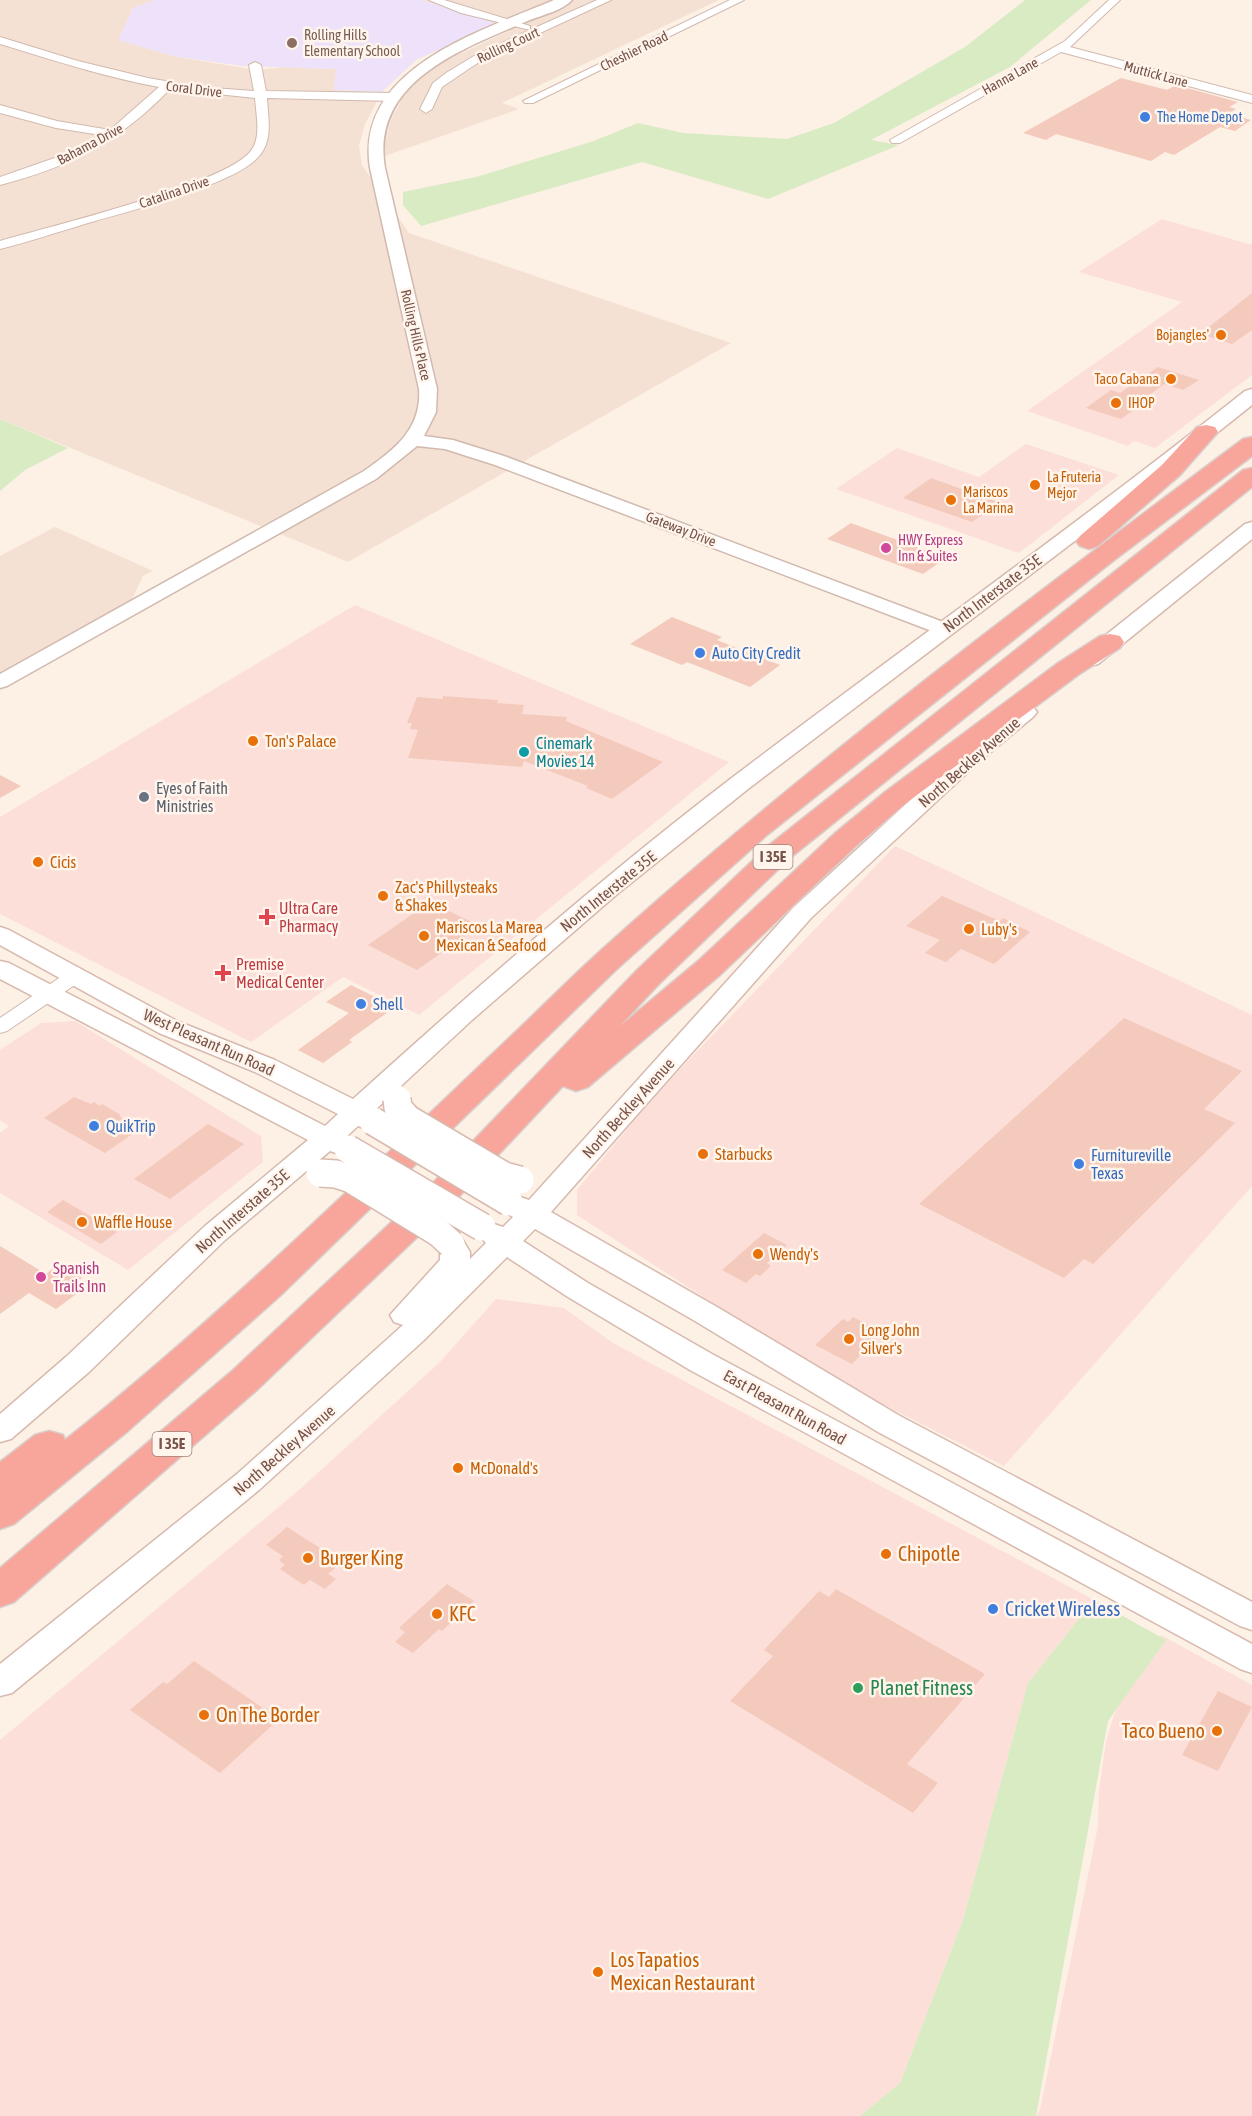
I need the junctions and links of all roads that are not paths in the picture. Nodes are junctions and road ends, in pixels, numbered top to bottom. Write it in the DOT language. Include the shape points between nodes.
graph roads {
  1 [pos="435,0"];
  2 [pos="565,0"];
  3 [pos="606,0"];
  4 [pos="739,0"];
  5 [pos="1115,0"];
  6 [pos="512,24"];
  7 [pos="538,31"];
  8 [pos="0,40"];
  9 [pos="1060,48"];
  10 [pos="255,64"];
  11 [pos="168,86"];
  12 [pos="261,95"];
  13 [pos="395,97"];
  14 [pos="1252,99"];
  15 [pos="529,101"];
  16 [pos="0,109"];
  17 [pos="426,109"];
  18 [pos="114,134"];
  19 [pos="896,140"];
  20 [pos="0,181"];
  21 [pos="0,245"];
  22 [pos="1252,395"];
  23 [pos="1206,432"];
  24 [pos="414,440"];
  25 [pos="1252,444"];
  26 [pos="1252,475"];
  27 [pos="1252,528"];
  28 [pos="944,628"];
  29 [pos="1110,642"];
  30 [pos="0,682"];
  31 [pos="0,935"];
  32 [pos="606,962"];
  33 [pos="0,969"];
  34 [pos="75,976"];
  35 [pos="48,996"];
  36 [pos="463,1014"];
  37 [pos="0,1027"];
  38 [pos="365,1117"];
  39 [pos="338,1143"];
  40 [pos="520,1199"];
  41 [pos="237,1215"];
  42 [pos="493,1234"];
  43 [pos="340,1290"];
  44 [pos="235,1315"];
  45 [pos="336,1404"];
  46 [pos="0,1431"];
  47 [pos="923,1442"];
  48 [pos="898,1469"];
  49 [pos="0,1484"];
  50 [pos="0,1514"];
  51 [pos="1113,1543"];
  52 [pos="1089,1572"];
  53 [pos="0,1591"];
  54 [pos="1244,1613"];
  55 [pos="1214,1640"];
  56 [pos="1252,1660"];
  57 [pos="0,1683"];
  1 -- 6 [label="street"];
  2 -- 6 [label="street, Rolling Hills Place"];
  3 -- 7 [label="street, Rolling Court"];
  4 -- 15 [label="street, Cheshier Road"];
  5 -- 9 [label="street, Hanna Lane"];
  6 -- 7 [label="street"];
  6 -- 13 [label="street, Rolling Hills Place" via="420,71"];
  7 -- 17 [label="street, Rolling Court" via="450,75 437,85"];
  8 -- 11 [label="street, Coral Drive" via="108,74"];
  9 -- 14 [label="street, Muttick Lane"];
  9 -- 19 [label="street, Hanna Lane"];
  10 -- 12 [label="street, Catalina Drive"];
  11 -- 12 [label="street, Coral Drive"];
  11 -- 18 [label="street, Bahama Drive"];
  12 -- 13 [label="street, Coral Drive"];
  12 -- 21 [label="street, Catalina Drive" via="263,140 242,165 157,198"];
  13 -- 24 [label="street, Rolling Hills Place" via="377,131 376,161 429,393 427,413"];
  16 -- 18 [label="street"];
  18 -- 20 [label="street, Bahama Drive" via="63,161"];
  22 -- 23 [label="main road, North Interstate 35E"];
  23 -- 28 [label="main road, North Interstate 35E"];
  23 -- 32 [label="highway" via="1172,470 1096,536 834,742 711,847 646,909"];
  24 -- 28 [label="street, Gateway Drive" via="447,444 501,460"];
  24 -- 30 [label="street, Rolling Hills Place" via="370,475"];
  25 -- 32 [label="highway, I 35E" via="1104,555 765,822"];
  26 -- 43 [label="highway, I 35E" via="779,852 648,977 459,1178"];
  27 -- 29 [label="main road, North Beckley Avenue"];
  28 -- 36 [label="main road, North Interstate 35E" via="607,890"];
  29 -- 40 [label="main road, North Beckley Avenue" via="972,756 802,914 576,1166 535,1180"];
  29 -- 43 [label="highway" via="946,758 845,840 716,962 549,1104 404,1252"];
  31 -- 34 [label="main road, West Pleasant Run Road"];
  32 -- 44 [label="highway, I 35E"];
  33 -- 35 [label="main road, West Pleasant Run Road"];
  34 -- 35 [label="street"];
  34 -- 38 [label="main road, West Pleasant Run Road" via="168,1027 265,1066"];
  35 -- 37 [label="street"];
  35 -- 39 [label="main road, West Pleasant Run Road"];
  36 -- 38 [label="main road, North Interstate 35E"];
  36 -- 40 [label="main road, bridge" via="454,1039 402,1089 398,1108 408,1119 504,1176"];
  38 -- 39 [label="main road, North Interstate 35E"];
  38 -- 40 [label="main road, bridge"];
  39 -- 41 [label="main road, North Interstate 35E"];
  39 -- 42 [label="main road, East Pleasant Run Road, bridge"];
  40 -- 42 [label="main road, North Beckley Avenue"];
  40 -- 47 [label="main road"];
  41 -- 45 [label="main road, bridge" via="300,1176 336,1174 351,1179 451,1244 455,1263 347,1376"];
  41 -- 46 [label="main road, North Interstate 35E" via="78,1364"];
  42 -- 45 [label="main road, North Beckley Avenue" via="412,1334"];
  42 -- 48 [label="main road, East Pleasant Run Road" via="578,1290 701,1362"];
  43 -- 53 [label="highway, I 35E" via="202,1418"];
  44 -- 49 [label="highway" via="112,1396"];
  44 -- 50 [label="highway, I 35E" via="115,1421"];
  45 -- 57 [label="main road, North Beckley Avenue" via="181,1538"];
  47 -- 48 [label="main road"];
  47 -- 51 [label="main road"];
  48 -- 52 [label="main road, East Pleasant Run Road"];
  51 -- 52 [label="main road"];
  51 -- 54 [label="main road"];
  52 -- 55 [label="main road, East Pleasant Run Road"];
  54 -- 55 [label="main road"];
  55 -- 56 [label="main road, East Pleasant Run Road"];
}
